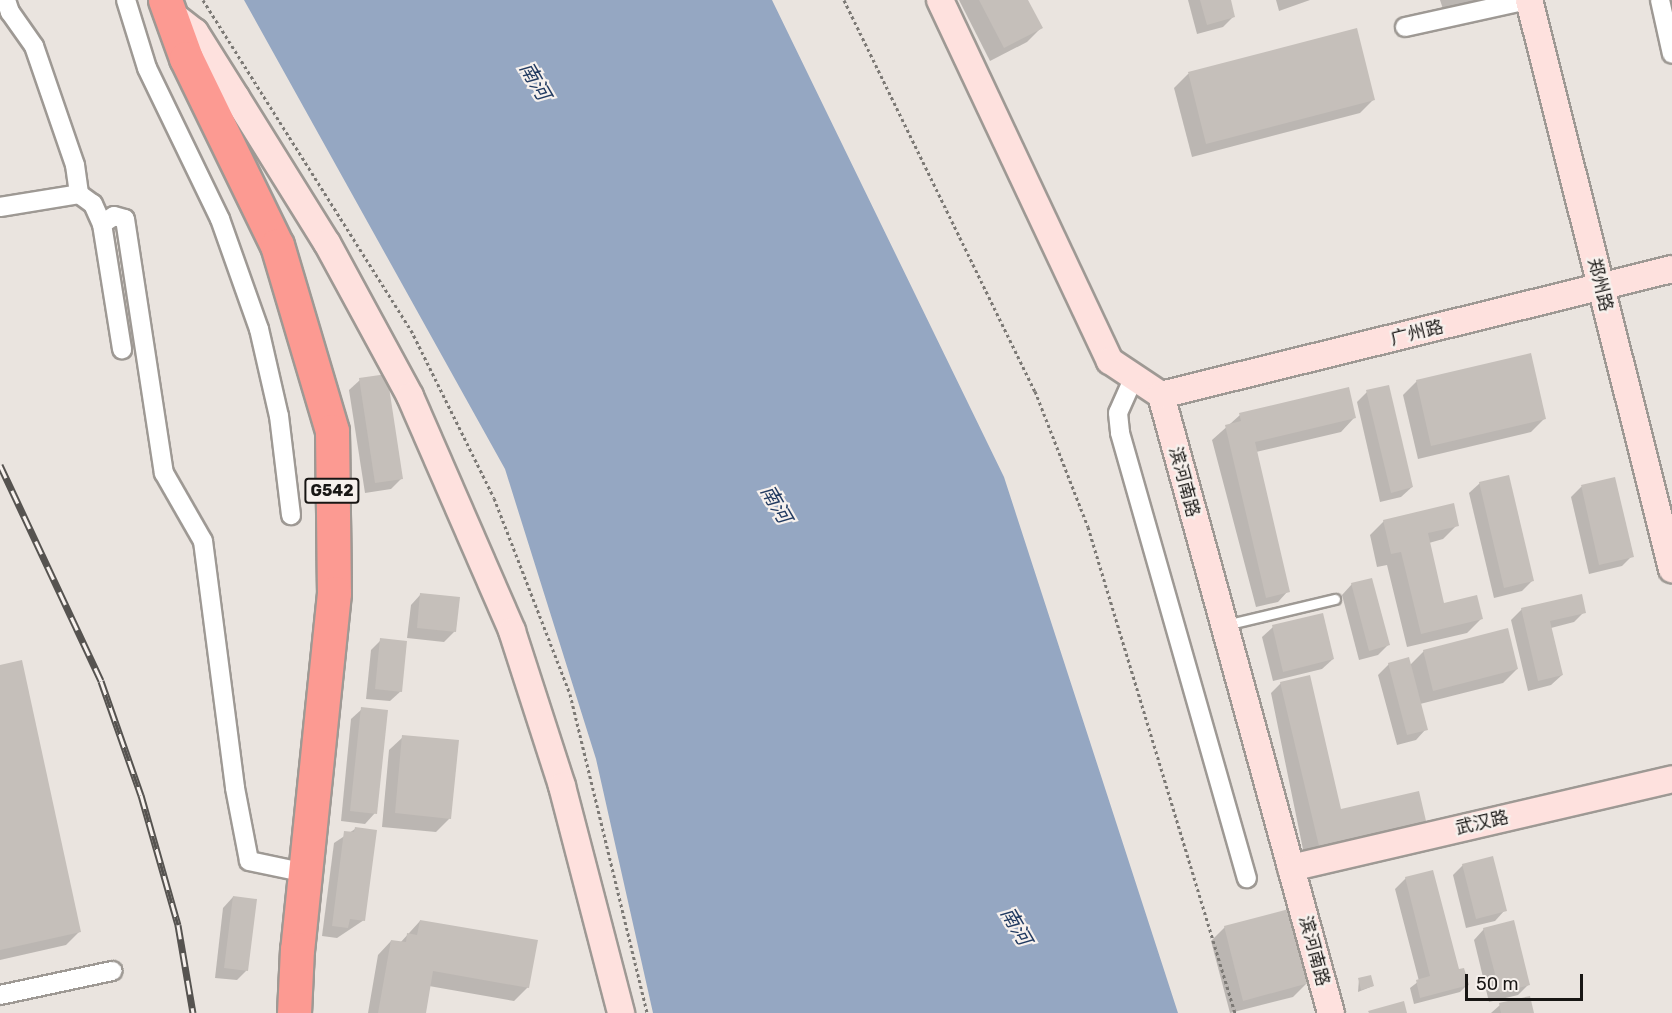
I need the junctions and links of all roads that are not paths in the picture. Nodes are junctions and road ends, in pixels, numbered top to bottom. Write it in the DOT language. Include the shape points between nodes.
graph roads {
  1 [pos="6,0"];
  2 [pos="126,0"];
  3 [pos="940,0"];
  4 [pos="1528,0"];
  5 [pos="1660,0"];
  6 [pos="162,4"];
  7 [pos="1405,27"];
  8 [pos="1672,54"];
  9 [pos="223,102"];
  10 [pos="79,194"];
  11 [pos="0,207"];
  12 [pos="102,224"];
  13 [pos="1672,269"];
  14 [pos="1601,287"];
  15 [pos="122,349"];
  16 [pos="1134,377"];
  17 [pos="1161,395"];
  18 [pos="291,515"];
  19 [pos="1672,569"];
  20 [pos="1335,599"];
  21 [pos="1222,625"];
  22 [pos="1672,779"];
  23 [pos="1291,868"];
  24 [pos="297,872"];
  25 [pos="1247,878"];
  26 [pos="112,971"];
  27 [pos="0,995"];
  28 [pos="276,1013"];
  29 [pos="294,1013"];
  30 [pos="621,1013"];
  31 [pos="1331,1013"];
  1 -- 10 [label="street" via="34,46 75,165"];
  2 -- 18 [label="street" via="147,68 220,219 259,329 279,416"];
  3 -- 16 [label="street" via="1110,360"];
  4 -- 7 [label="street"];
  4 -- 14 [label="street, 郑州路"];
  5 -- 8 [label="street"];
  6 -- 9 [label="highway, G542"];
  6 -- 24 [label="highway, G542" via="169,58 258,255 314,434 316,592"];
  9 -- 24 [label="highway, G542" via="277,244 332,431 334,593"];
  9 -- 30 [label="street" via="327,243 410,396 512,631 562,786"];
  10 -- 11 [label="street"];
  10 -- 12 [label="street" via="93,204"];
  12 -- 15 [label="street"];
  12 -- 24 [label="street" via="114,216 125,219 165,473 203,542 235,788 249,861"];
  13 -- 14 [label="street, 广州路"];
  14 -- 17 [label="street, 广州路"];
  14 -- 19 [label="street, 郑州路"];
  16 -- 17 [label="street"];
  16 -- 25 [label="street" via="1118,413 1120,433"];
  17 -- 21 [label="street, 滨河南路"];
  20 -- 21 [label="lane"];
  21 -- 23 [label="street, 滨河南路"];
  22 -- 23 [label="street, 武汉路"];
  23 -- 31 [label="street, 滨河南路"];
  24 -- 28 [label="highway, G542"];
  24 -- 29 [label="highway, G542"];
  26 -- 27 [label="street"];
}
